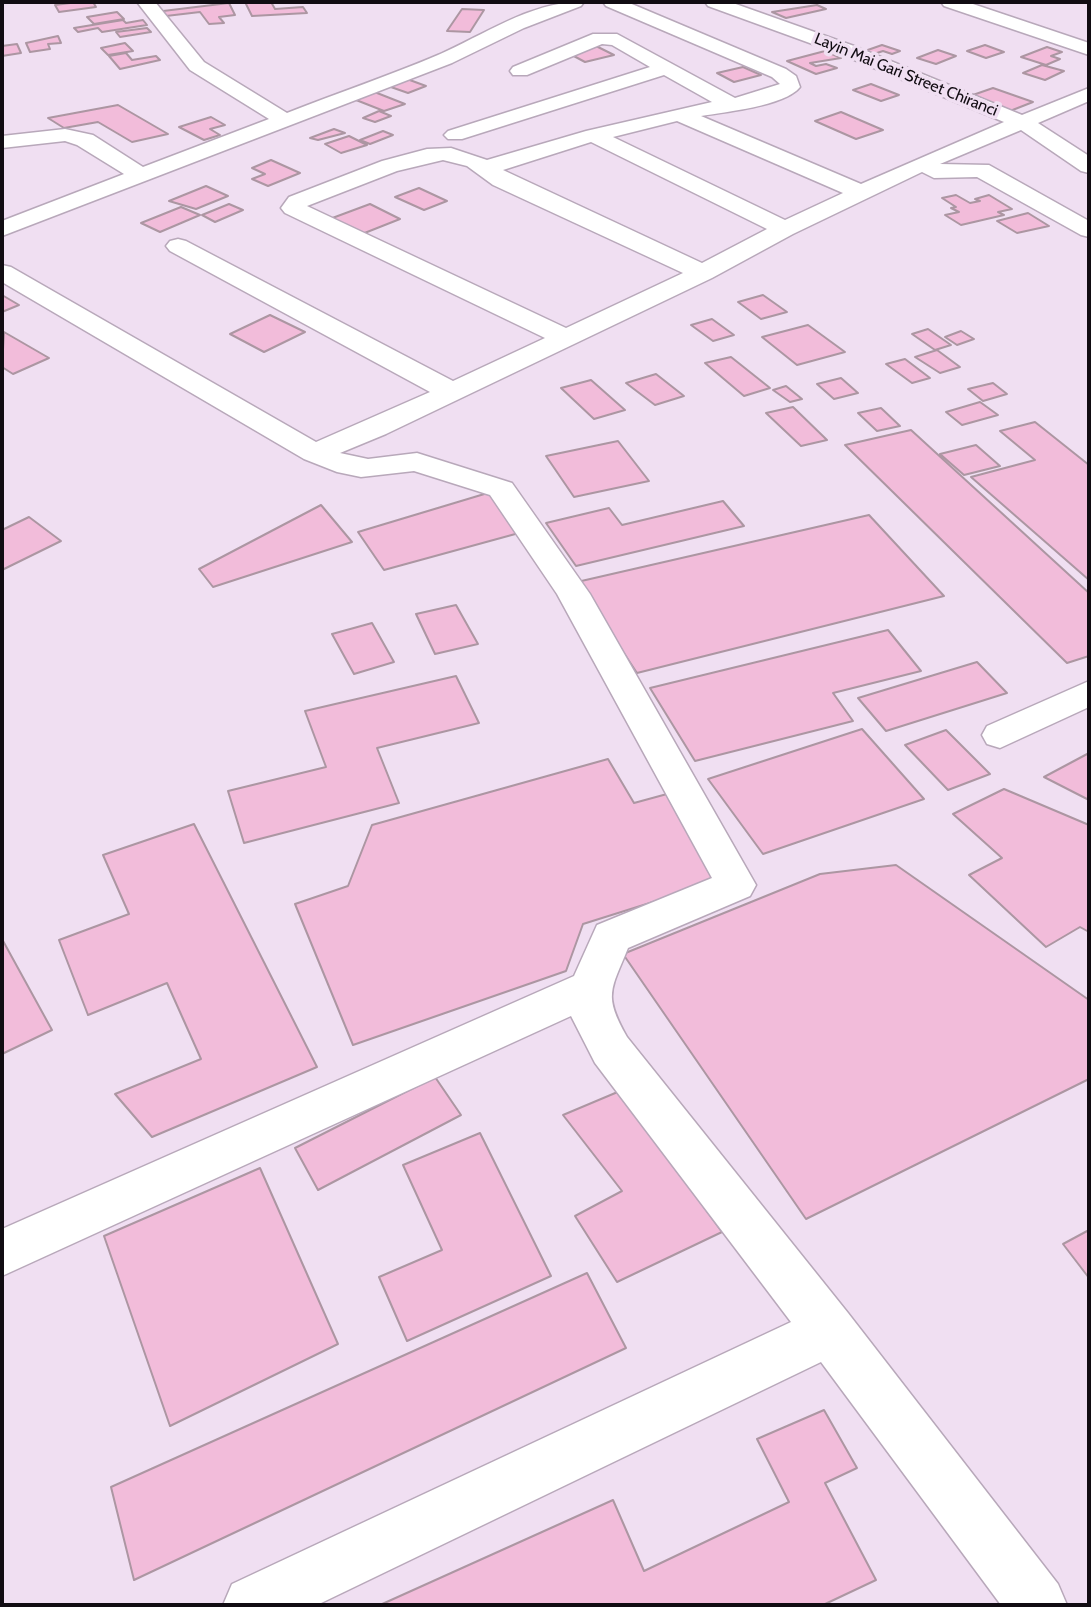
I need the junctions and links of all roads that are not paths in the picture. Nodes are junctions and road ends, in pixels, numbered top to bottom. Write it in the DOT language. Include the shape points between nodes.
graph roads {
  1 [pos="146,2"];
  2 [pos="575,2"];
  3 [pos="612,2"];
  4 [pos="714,2"];
  5 [pos="950,2"];
  6 [pos="1089,49"];
  7 [pos="666,68"];
  8 [pos="520,71"];
  9 [pos="1089,94"];
  10 [pos="730,104"];
  11 [pos="678,114"];
  12 [pos="284,120"];
  13 [pos="1024,123"];
  14 [pos="455,135"];
  15 [pos="593,135"];
  16 [pos="2,142"];
  17 [pos="924,163"];
  18 [pos="1089,166"];
  19 [pos="492,171"];
  20 [pos="140,175"];
  21 [pos="863,193"];
  22 [pos="2,229"];
  23 [pos="785,229"];
  24 [pos="1089,230"];
  25 [pos="177,246"];
  26 [pos="2,272"];
  27 [pos="703,273"];
  28 [pos="566,338"];
  29 [pos="452,392"];
  30 [pos="314,453"];
  31 [pos="1089,693"];
  32 [pos="1000,735"];
  33 [pos="590,988"];
  34 [pos="2,1253"];
  35 [pos="830,1331"];
  36 [pos="253,1605"];
  37 [pos="1037,1605"];
  1 -- 12 [label="street" via="197,66"];
  2 -- 12 [label="street" via="445,59"];
  3 -- 10 [label="street" via="789,80 790,87 775,95"];
  4 -- 13 [label="street, Layin Mai Gari Street Chiranci"];
  5 -- 6 [label="street"];
  7 -- 8 [label="street" via="617,40 600,38"];
  7 -- 10 [label="street"];
  7 -- 14 [label="street"];
  9 -- 13 [label="street"];
  10 -- 11 [label="street"];
  11 -- 15 [label="street"];
  11 -- 21 [label="street"];
  12 -- 20 [label="street"];
  13 -- 17 [label="street"];
  13 -- 18 [label="street, Layin Mai Gari Street Chiranci"];
  15 -- 19 [label="street" via="495,164"];
  15 -- 23 [label="street"];
  16 -- 20 [label="street" via="65,135 85,140"];
  17 -- 21 [label="street"];
  17 -- 24 [label="street" via="934,171 981,170"];
  19 -- 27 [label="street" via="501,180"];
  19 -- 28 [label="street" via="468,158 444,154 419,158 297,202 293,208"];
  20 -- 22 [label="street"];
  21 -- 23 [label="street"];
  23 -- 27 [label="street"];
  25 -- 29 [label="street"];
  26 -- 30 [label="street"];
  27 -- 28 [label="street"];
  28 -- 29 [label="street"];
  29 -- 30 [label="street"];
  30 -- 33 [label="street" via="352,467 417,462 501,489 573,594 736,885 612,937"];
  31 -- 32 [label="street"];
  33 -- 34 [label="street"];
  33 -- 35 [label="street" via="591,1013 611,1050"];
  35 -- 36 [label="street"];
  35 -- 37 [label="street"];
}
